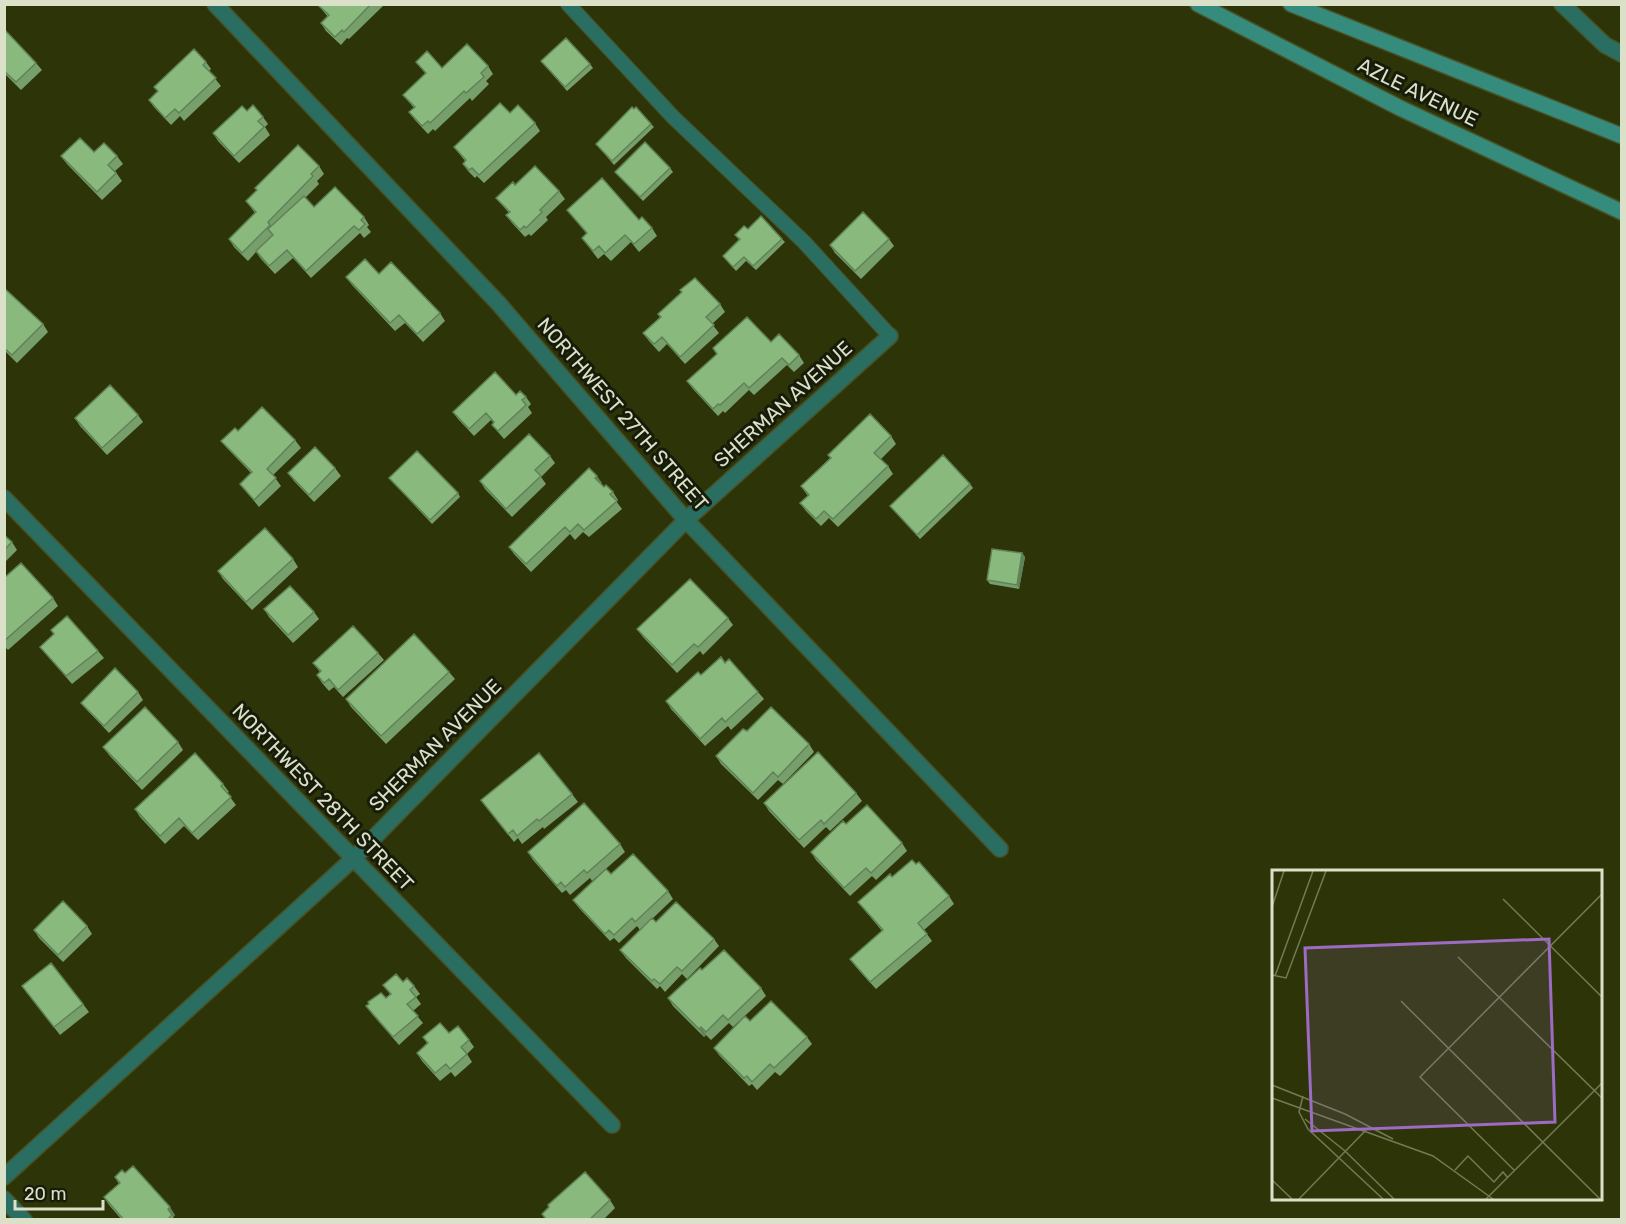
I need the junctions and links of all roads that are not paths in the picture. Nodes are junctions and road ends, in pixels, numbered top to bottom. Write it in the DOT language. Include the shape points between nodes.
graph roads {
  1 [pos="214,4"];
  2 [pos="568,4"];
  3 [pos="1198,4"];
  4 [pos="1291,4"];
  5 [pos="1562,4"];
  6 [pos="1622,54"];
  7 [pos="1622,136"];
  8 [pos="1622,212"];
  9 [pos="890,336"];
  10 [pos="4,498"];
  11 [pos="686,520"];
  12 [pos="1000,849"];
  13 [pos="353,859"];
  14 [pos="612,1125"];
  15 [pos="4,1177"];
  16 [pos="4,1199"];
  17 [pos="24,1220"];
  1 -- 11 [label="street, NORTHWEST 27TH STREET" via="499,304"];
  2 -- 9 [label="lane" via="673,117 804,242"];
  3 -- 8 [label="main road, AZLE AVENUE" via="1400,108"];
  4 -- 7 [label="main road, AZLE AVENUE"];
  5 -- 6 [label="street" via="1605,45"];
  9 -- 11 [label="street, SHERMAN AVENUE"];
  10 -- 13 [label="street, NORTHWEST 28TH STREET"];
  11 -- 12 [label="street, NORTHWEST 27TH STREET"];
  11 -- 13 [label="street, SHERMAN AVENUE"];
  13 -- 14 [label="street, NORTHWEST 28TH STREET"];
  13 -- 15 [label="street, SHERMAN AVENUE"];
  16 -- 17 [label="street"];
}
